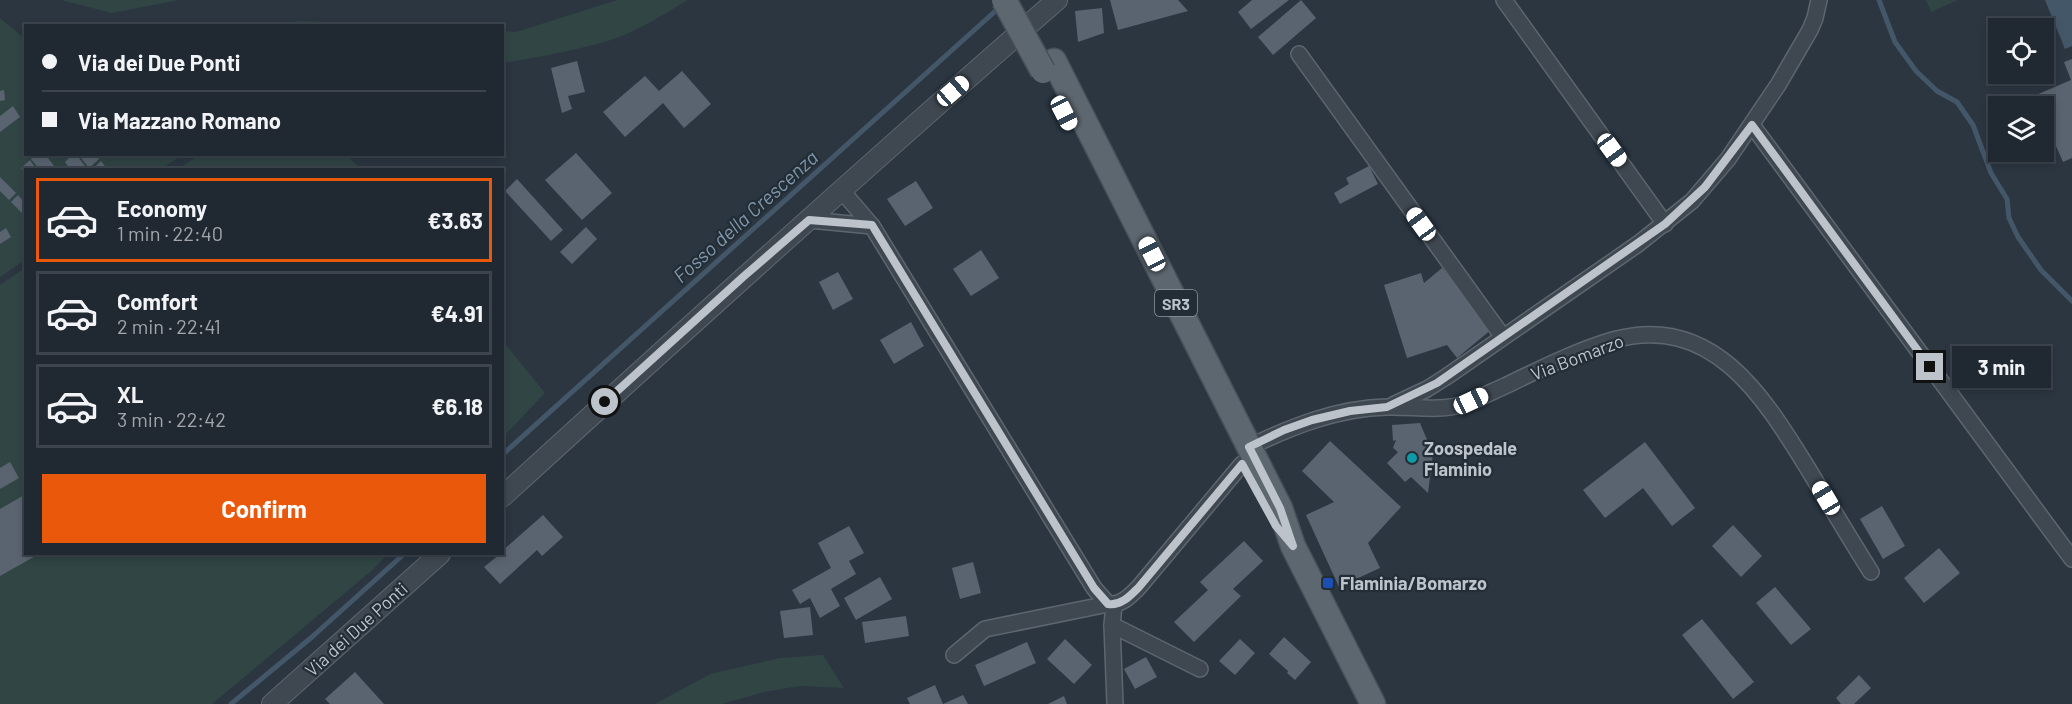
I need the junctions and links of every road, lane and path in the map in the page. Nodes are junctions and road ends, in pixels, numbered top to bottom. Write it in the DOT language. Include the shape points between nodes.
graph roads {
  1 [pos="1004,0"];
  2 [pos="1022,0"];
  3 [pos="1057,0"];
  4 [pos="1504,0"];
  5 [pos="1819,0"];
  6 [pos="1299,54"];
  7 [pos="1048,66"];
  8 [pos="1752,125"];
  9 [pos="842,191"];
  10 [pos="809,220"];
  11 [pos="1665,224"];
  12 [pos="872,225"];
  13 [pos="1503,337"];
  14 [pos="1387,407"];
  15 [pos="1246,455"];
  16 [pos="504,494"];
  17 [pos="439,555"];
  18 [pos="2072,559"];
  19 [pos="1871,572"];
  20 [pos="1111,605"];
  21 [pos="1112,625"];
  22 [pos="954,655"];
  23 [pos="1200,669"];
  24 [pos="272,704"];
  25 [pos="1115,704"];
  26 [pos="1373,704"];
  1 -- 7 [label="main road, SR3, bridge"];
  2 -- 7 [label="main road, SR3"];
  3 -- 9 [label="street"];
  4 -- 11 [label="street"];
  5 -- 8 [label="street, Via Bomarzo" via="1806,39"];
  6 -- 13 [label="street"];
  7 -- 15 [label="main road, SR3"];
  8 -- 11 [label="street, Via Bomarzo" via="1705,187"];
  8 -- 18 [label="street"];
  9 -- 10 [label="street"];
  9 -- 12 [label="street"];
  10 -- 12 [label="street"];
  10 -- 16 [label="street"];
  11 -- 13 [label="street, Via Bomarzo"];
  12 -- 20 [label="street" via="1088,578"];
  13 -- 14 [label="street, Via Bomarzo" via="1437,383"];
  14 -- 15 [label="street, Via Bomarzo" via="1312,420 1284,430"];
  14 -- 19 [label="street, Via Bomarzo" via="1453,407 1614,340 1646,335 1679,338 1714,354 1751,385 1792,442"];
  15 -- 20 [label="street, Via Bomarzo" via="1139,587 1120,603"];
  15 -- 26 [label="main road, SR3" via="1276,526 1293,546"];
  17 -- 24 [label="street, Via dei Due Ponti"];
  20 -- 21 [label="street"];
  20 -- 22 [label="street" via="985,629"];
  21 -- 23 [label="street"];
  21 -- 25 [label="street"];
}
